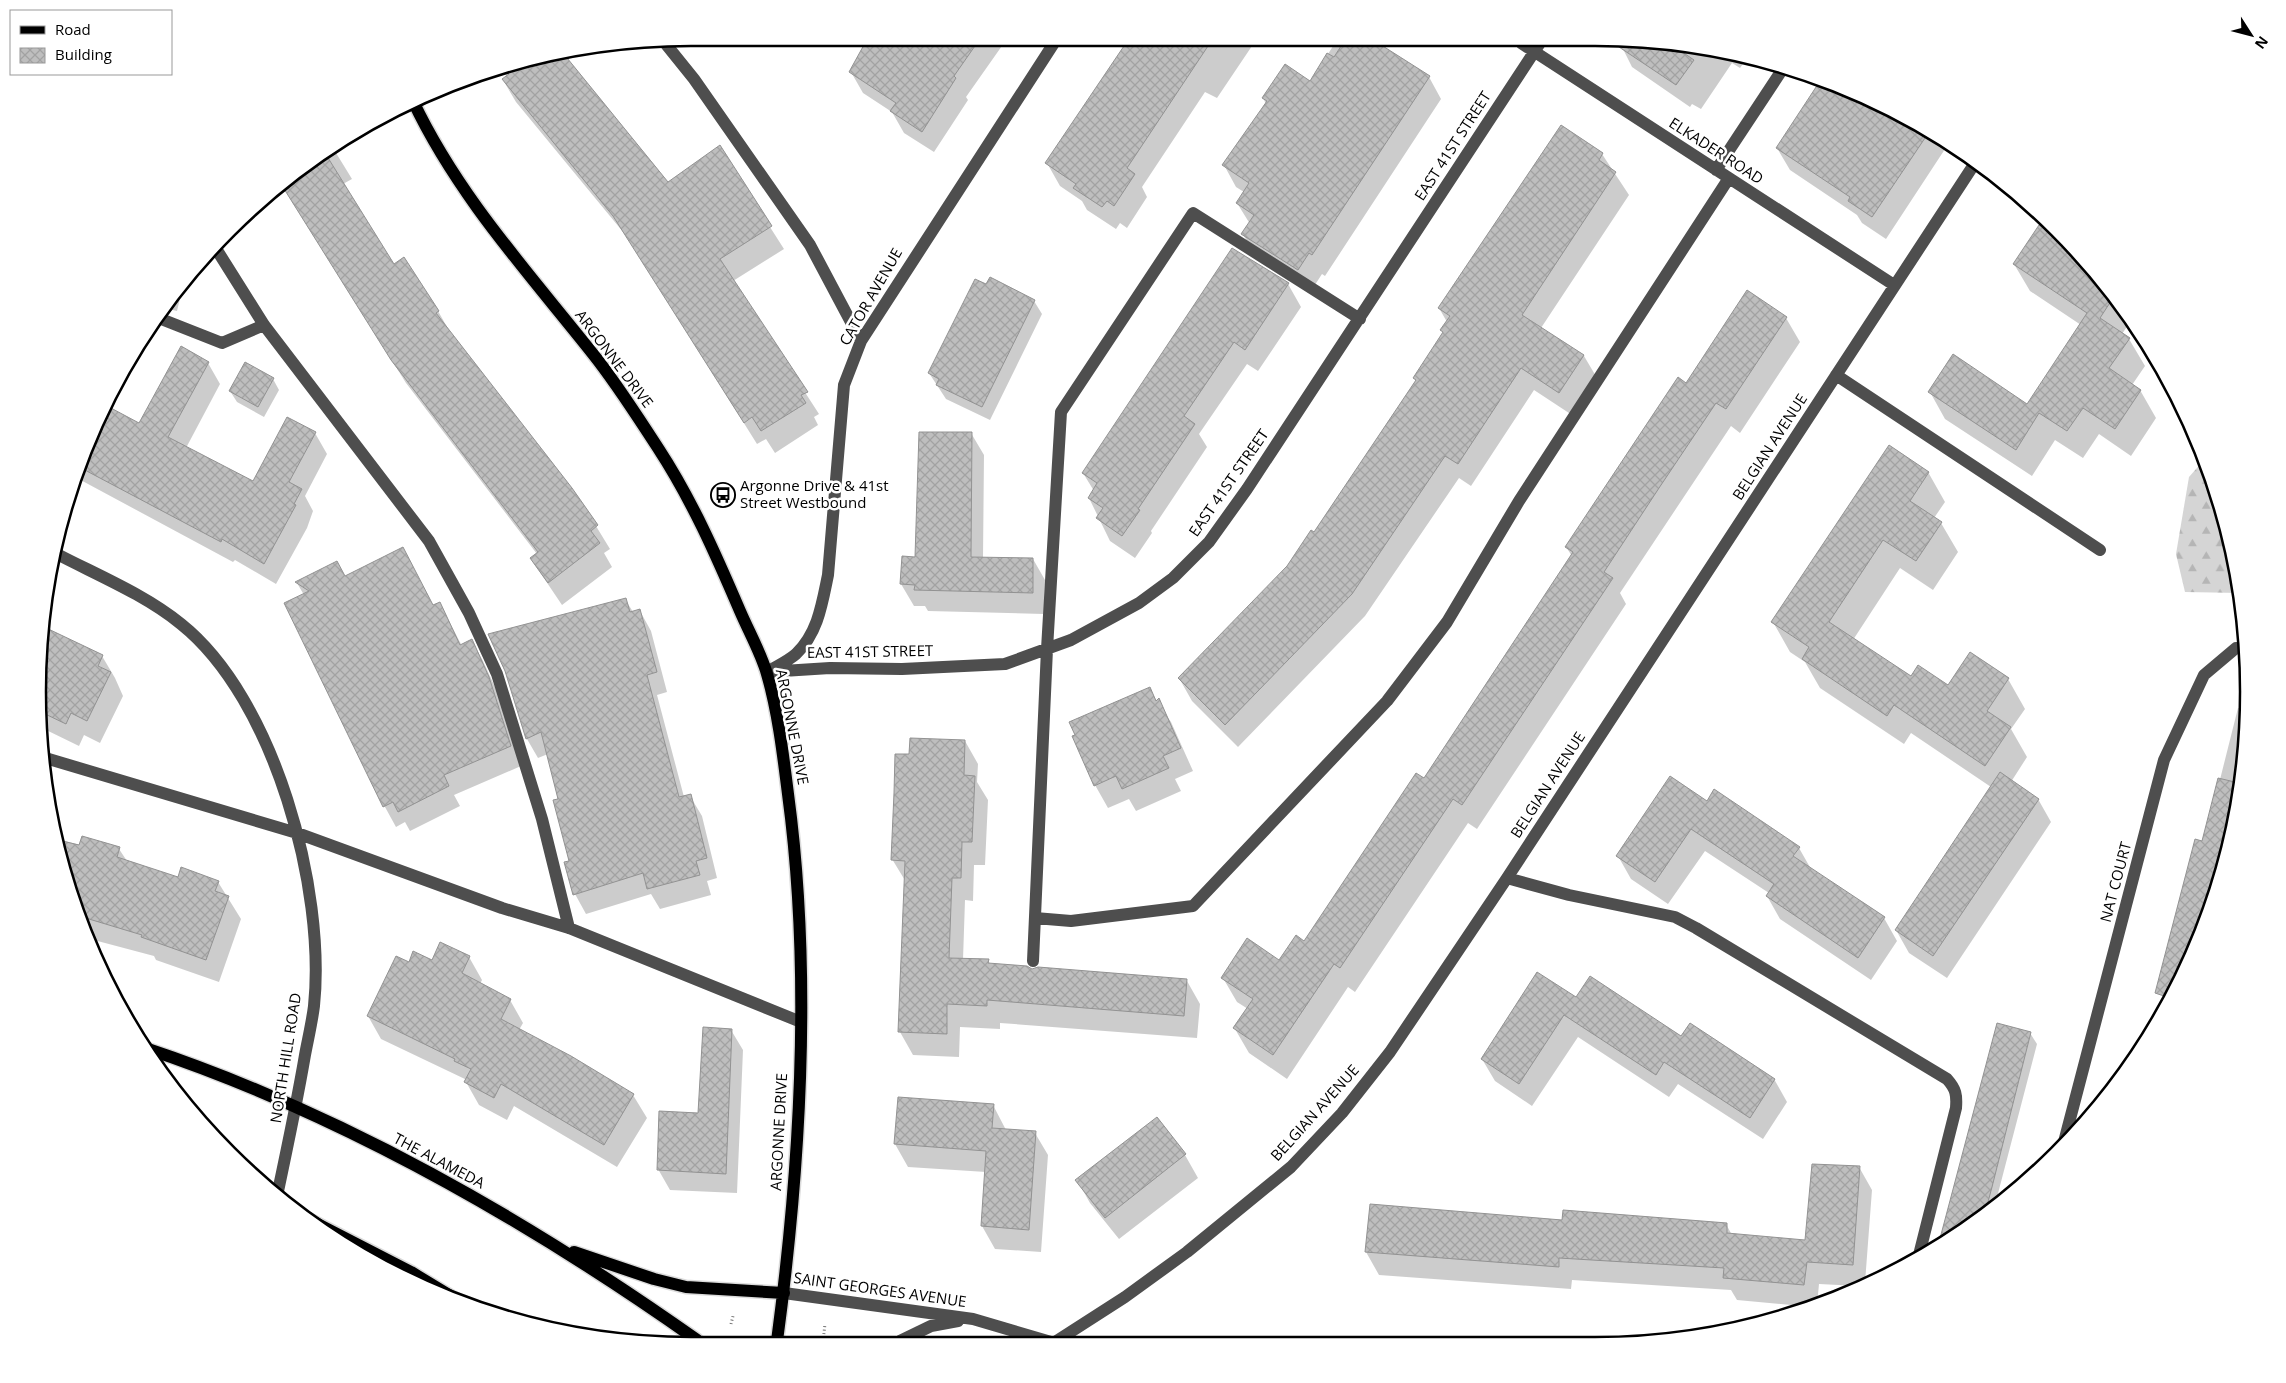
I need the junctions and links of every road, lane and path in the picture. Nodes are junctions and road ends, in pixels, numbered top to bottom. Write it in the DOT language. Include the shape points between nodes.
graph roads {
  1 [pos="1052,46"];
  2 [pos="668,47"];
  3 [pos="1537,47"];
  4 [pos="1780,73"];
  5 [pos="417,108"];
  6 [pos="1972,169"];
  7 [pos="1716,170"];
  8 [pos="1729,178"];
  9 [pos="219,252"];
  10 [pos="1894,285"];
  11 [pos="1360,319"];
  12 [pos="164,321"];
  13 [pos="264,325"];
  14 [pos="861,340"];
  15 [pos="1836,375"];
  16 [pos="2100,550"];
  17 [pos="61,557"];
  18 [pos="2236,648"];
  19 [pos="1047,649"];
  20 [pos="767,672"];
  21 [pos="50,760"];
  22 [pos="297,833"];
  23 [pos="1507,878"];
  24 [pos="1035,918"];
  25 [pos="569,928"];
  26 [pos="1033,961"];
  27 [pos="801,1022"];
  28 [pos="157,1053"];
  29 [pos="296,1108"];
  30 [pos="2067,1131"];
  31 [pos="280,1188"];
  32 [pos="555,1246"];
  33 [pos="1921,1248"];
  34 [pos="384,1258"];
  35 [pos="413,1273"];
  36 [pos="784,1293"];
  37 [pos="973,1319"];
  38 [pos="692,1337"];
  39 [pos="778,1337"];
  40 [pos="908,1337"];
  41 [pos="1034,1337"];
  42 [pos="1063,1337"];
  1 -- 14 [label="street, CATOR AVENUE"];
  2 -- 14 [label="street" via="810,246"];
  3 -- 7 [label="street, ELKADER ROAD"];
  3 -- 11 [label="street, EAST 41ST STREET"];
  4 -- 7 [label="street"];
  5 -- 20 [label="main road, ARGONNE DRIVE" via="443,159 499,240 594,355 662,453 718,557"];
  6 -- 10 [label="street, BELGIAN AVENUE"];
  7 -- 8 [label="street, ELKADER ROAD"];
  8 -- 10 [label="street, ELKADER ROAD"];
  8 -- 24 [label="street" via="1519,501 1447,622 1387,701 1193,906 1071,921"];
  9 -- 13 [label="street"];
  10 -- 15 [label="street, BELGIAN AVENUE"];
  11 -- 19 [label="street, EAST 41ST STREET" via="1209,542 1173,578 1139,603 1072,640"];
  11 -- 19 [label="street" via="1193,213 1061,412"];
  12 -- 13 [label="street" via="222,343"];
  13 -- 25 [label="street" via="429,541 469,613 497,674 542,819"];
  14 -- 20 [label="street, CATOR AVENUE" via="844,384 828,575 815,629 795,655"];
  15 -- 16 [label="street"];
  15 -- 23 [label="street, BELGIAN AVENUE"];
  17 -- 22 [label="street, NORTH HILL ROAD" via="159,608 207,648 262,732"];
  18 -- 30 [label="street, NAT COURT" via="2204,675 2164,760"];
  19 -- 20 [label="street, EAST 41ST STREET" via="1005,664"];
  19 -- 24 [label="street"];
  20 -- 27 [label="main road, ARGONNE DRIVE" via="794,839 802,953"];
  21 -- 22 [label="street"];
  22 -- 25 [label="street" via="502,908"];
  22 -- 29 [label="street, NORTH HILL ROAD" via="313,914 315,956 314,1006"];
  23 -- 33 [label="street" via="1569,895 1675,917 1946,1079 1954,1087 1956,1108"];
  23 -- 42 [label="street, BELGIAN AVENUE" via="1390,1052 1342,1113 1291,1168 1187,1252"];
  24 -- 26 [label="street"];
  25 -- 27 [label="street"];
  27 -- 36 [label="main road, ARGONNE DRIVE"];
  28 -- 29 [label="main road, THE ALAMEDA"];
  29 -- 31 [label="street, NORTH HILL ROAD"];
  29 -- 32 [label="main road, THE ALAMEDA" via="438,1177"];
  32 -- 36 [label="main road" via="686,1287"];
  32 -- 38 [label="main road, THE ALAMEDA"];
  34 -- 35 [label="main road"];
  36 -- 37 [label="street, SAINT GEORGES AVENUE"];
  36 -- 39 [label="main road, ARGONNE DRIVE"];
  37 -- 40 [label="street, SAINT GEORGES AVENUE" via="931,1326"];
  37 -- 41 [label="street, SAINT GEORGES AVENUE"];
}
